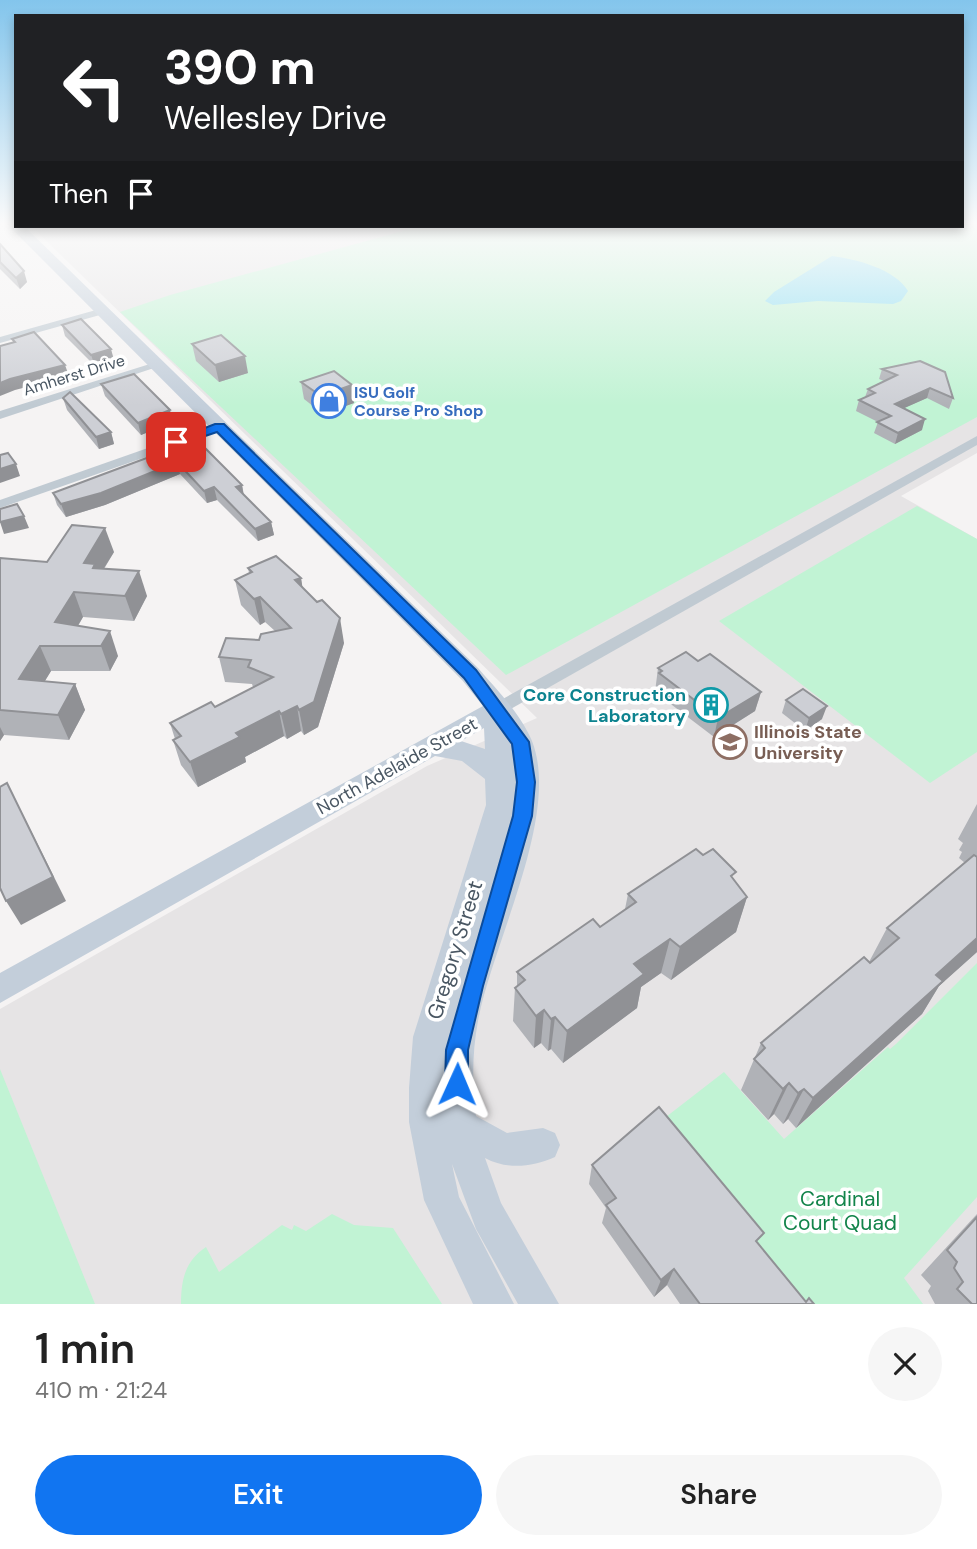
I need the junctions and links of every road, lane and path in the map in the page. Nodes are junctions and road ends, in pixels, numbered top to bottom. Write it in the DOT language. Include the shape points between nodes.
graph roads {
  1 [pos="76,284"];
  2 [pos="103,311"];
  3 [pos="0,340"];
  4 [pos="157,365"];
  5 [pos="0,415"];
  6 [pos="219,427"];
  7 [pos="977,440"];
  8 [pos="0,504"];
  9 [pos="496,710"];
  10 [pos="433,746"];
  11 [pos="500,779"];
  12 [pos="0,989"];
  13 [pos="461,1127"];
  14 [pos="543,1145"];
  15 [pos="495,1304"];
  16 [pos="540,1304"];
  1 -- 2 [label="main road, Gregory Street"];
  2 -- 3 [label="street"];
  2 -- 4 [label="main road, Gregory Street"];
  4 -- 5 [label="street, Amherst Drive"];
  4 -- 6 [label="main road, Gregory Street"];
  6 -- 8 [label="street"];
  6 -- 9 [label="main road, Gregory Street" via="470,674"];
  7 -- 9 [label="street, North Adelaide Street"];
  9 -- 10 [label="main road, North Adelaide Street"];
  9 -- 11 [label="main road, Gregory Street"];
  9 -- 13 [label="main road, Gregory Street" via="520,742 526,782 523,816 457,1050"];
  10 -- 11 [label="main road" via="485,759"];
  10 -- 12 [label="main road, North Adelaide Street"];
  11 -- 15 [label="main road, Gregory Street" via="496,816 429,1037 425,1088 426,1122 442,1200"];
  13 -- 14 [label="main road" via="505,1150"];
  13 -- 16 [label="main road, Gregory Street" via="471,1178 490,1225"];
}
